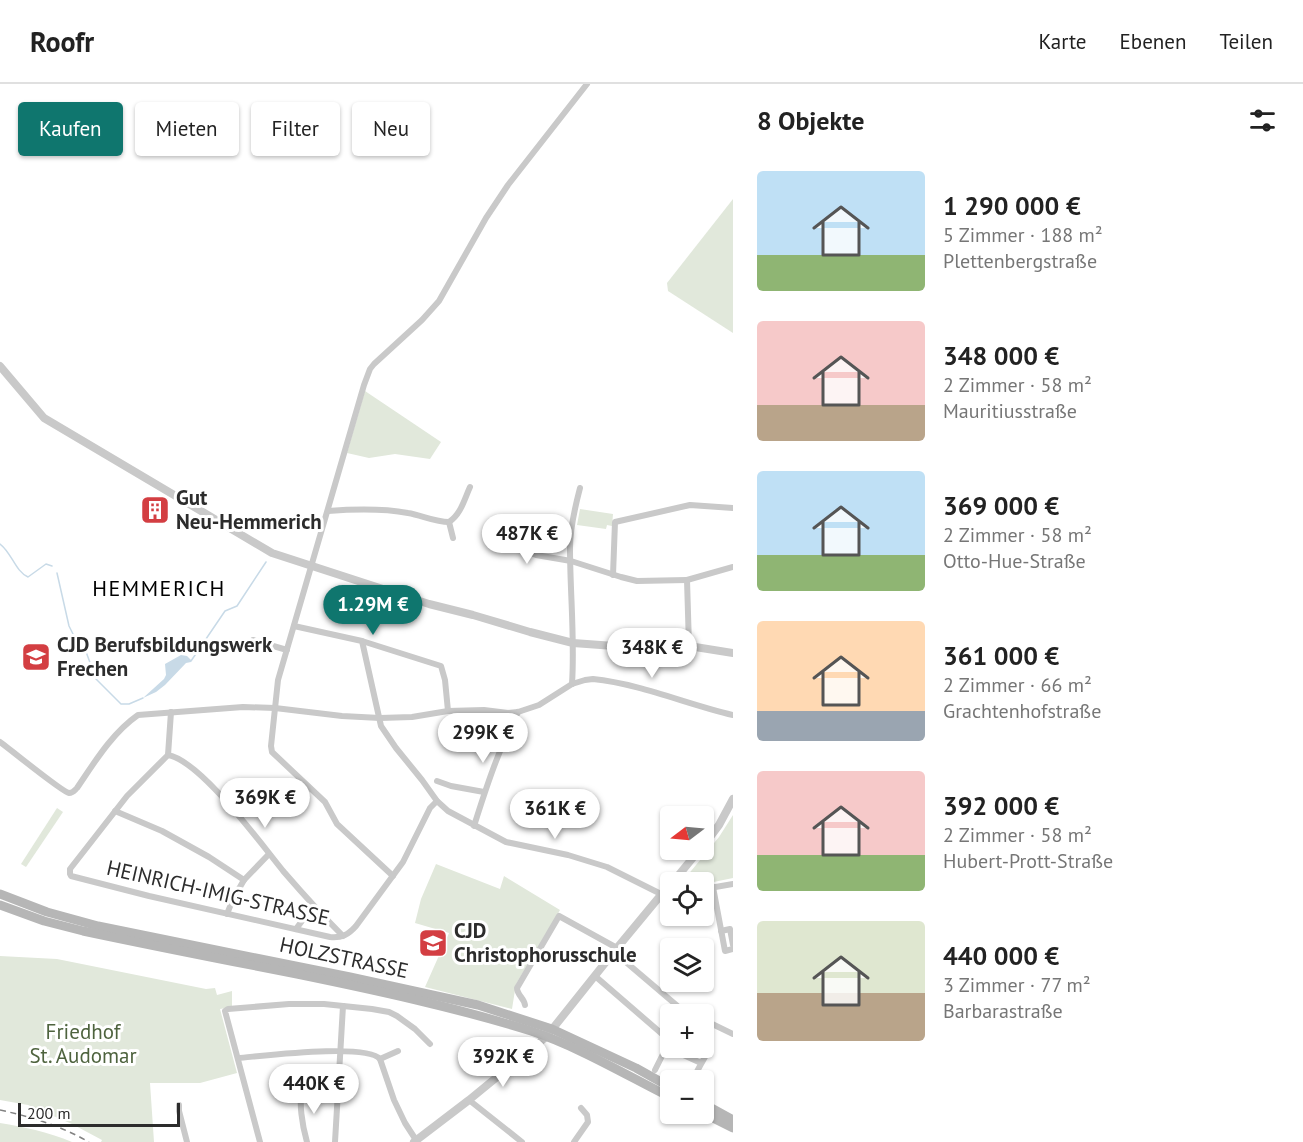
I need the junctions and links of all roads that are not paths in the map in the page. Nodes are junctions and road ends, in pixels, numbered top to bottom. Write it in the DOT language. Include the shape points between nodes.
graph roads {
  1 [pos="587,84"];
  2 [pos="0,366"];
  3 [pos="470,487"];
  4 [pos="580,488"];
  5 [pos="733,508"];
  6 [pos="328,511"];
  7 [pos="449,522"];
  8 [pos="453,538"];
  9 [pos="490,539"];
  10 [pos="571,561"];
  11 [pos="311,566"];
  12 [pos="733,567"];
  13 [pos="613,575"];
  14 [pos="687,580"];
  15 [pos="294,626"];
  16 [pos="253,640"];
  17 [pos="362,641"];
  18 [pos="573,643"];
  19 [pos="689,646"];
  20 [pos="287,650"];
  21 [pos="733,653"];
  22 [pos="572,684"];
  23 [pos="275,708"];
  24 [pos="448,711"];
  25 [pos="171,712"];
  26 [pos="518,712"];
  27 [pos="733,715"];
  28 [pos="380,718"];
  29 [pos="0,742"];
  30 [pos="168,755"];
  31 [pos="437,781"];
  32 [pos="451,786"];
  33 [pos="444,789"];
  34 [pos="484,792"];
  35 [pos="733,799"];
  36 [pos="437,801"];
  37 [pos="115,811"];
  38 [pos="474,826"];
  39 [pos="714,832"];
  40 [pos="269,854"];
  41 [pos="691,860"];
  42 [pos="680,872"];
  43 [pos="393,876"];
  44 [pos="244,880"];
  45 [pos="733,884"];
  46 [pos="714,887"];
  47 [pos="714,892"];
  48 [pos="660,893"];
  49 [pos="660,895"];
  50 [pos="1,901"];
  51 [pos="313,906"];
  52 [pos="227,914"];
  53 [pos="296,929"];
  54 [pos="343,936"];
  55 [pos="733,947"];
  56 [pos="615,950"];
  57 [pos="595,976"];
  58 [pos="674,1004"];
  59 [pos="525,1005"];
  60 [pos="344,1006"];
  61 [pos="714,1025"];
  62 [pos="549,1033"];
  63 [pos="660,1034"];
  64 [pos="733,1034"];
  65 [pos="430,1044"];
  66 [pos="340,1050"];
  67 [pos="398,1051"];
  68 [pos="238,1058"];
  69 [pos="661,1058"];
  70 [pos="693,1058"];
  71 [pos="705,1058"];
  72 [pos="380,1059"];
  73 [pos="700,1063"];
  74 [pos="655,1070"];
  75 [pos="697,1070"];
  76 [pos="660,1081"];
  77 [pos="304,1086"];
  78 [pos="660,1092"];
  79 [pos="469,1100"];
  80 [pos="179,1105"];
  81 [pos="582,1108"];
  82 [pos="714,1110"];
  83 [pos="714,1118"];
  84 [pos="733,1120"];
  85 [pos="733,1128"];
  86 [pos="415,1141"];
  87 [pos="187,1142"];
  88 [pos="260,1142"];
  89 [pos="307,1142"];
  90 [pos="335,1142"];
  91 [pos="522,1142"];
  92 [pos="574,1142"];
  1 -- 6 [label="street" via="508,185 439,301 370,369"];
  2 -- 11 [label="street" via="45,418 272,553"];
  3 -- 7 [label="street" via="460,511"];
  4 -- 10 [label="street"];
  5 -- 13 [label="street" via="690,505 615,522"];
  6 -- 7 [label="street" via="363,508"];
  6 -- 11 [label="street"];
  7 -- 8 [label="street"];
  9 -- 10 [label="street" via="536,555"];
  10 -- 13 [label="street"];
  10 -- 18 [label="street"];
  11 -- 15 [label="street"];
  11 -- 18 [label="street" via="429,604"];
  12 -- 14 [label="street"];
  13 -- 14 [label="street" via="637,580"];
  14 -- 19 [label="street"];
  15 -- 17 [label="street"];
  15 -- 20 [label="street"];
  16 -- 20 [label="street"];
  17 -- 24 [label="street" via="441,666"];
  17 -- 28 [label="street"];
  18 -- 19 [label="street"];
  18 -- 22 [label="street"];
  19 -- 21 [label="street"];
  20 -- 23 [label="street"];
  22 -- 26 [label="street"];
  22 -- 27 [label="street" via="603,680"];
  23 -- 25 [label="street"];
  23 -- 28 [label="street"];
  23 -- 43 [label="street" via="272,752 325,802 337,824"];
  24 -- 26 [label="street"];
  24 -- 28 [label="street"];
  25 -- 29 [label="street" via="138,716 129,722 72,792 58,786"];
  25 -- 30 [label="street"];
  26 -- 34 [label="street"];
  28 -- 36 [label="street" via="396,748"];
  30 -- 37 [label="street"];
  30 -- 40 [label="street" via="183,761 218,793"];
  31 -- 32 [label="street"];
  32 -- 33 [label="street"];
  32 -- 34 [label="street"];
  34 -- 38 [label="street"];
  35 -- 39 [label="street"];
  36 -- 38 [label="street"];
  36 -- 43 [label="street, HEINRICH-IMIG-STRASSE"];
  37 -- 44 [label="street" via="162,831"];
  37 -- 52 [label="street, HEINRICH-IMIG-STRASSE" via="70,874"];
  38 -- 48 [label="street" via="506,842 607,867"];
  40 -- 44 [label="street"];
  40 -- 51 [label="street"];
  41 -- 42 [label="street"];
  43 -- 54 [label="street, HEINRICH-IMIG-STRASSE" via="356,926"];
  44 -- 52 [label="street"];
  45 -- 46 [label="street"];
  47 -- 55 [label="street" via="725,951"];
  49 -- 56 [label="street"];
  50 -- 62 [label="main road, HOLZSTRASSE" via="44,921 83,932 370,989 531,1032"];
  51 -- 53 [label="street"];
  51 -- 54 [label="street"];
  52 -- 53 [label="street, HEINRICH-IMIG-STRASSE"];
  53 -- 54 [label="street, HEINRICH-IMIG-STRASSE"];
  56 -- 57 [label="street"];
  56 -- 58 [label="street"];
  56 -- 59 [label="street" via="559,916 517,988"];
  57 -- 62 [label="street"];
  57 -- 63 [label="street"];
  60 -- 65 [label="street" via="397,1016"];
  60 -- 66 [label="street"];
  60 -- 68 [label="street" via="230,1008 225,1011"];
  61 -- 64 [label="street"];
  62 -- 76 [label="main road, HOLZSTRASSE"];
  62 -- 78 [label="main road, HOLZSTRASSE"];
  62 -- 79 [label="street"];
  66 -- 68 [label="street"];
  66 -- 72 [label="street" via="372,1054"];
  66 -- 90 [label="street"];
  67 -- 72 [label="street"];
  68 -- 88 [label="street"];
  69 -- 74 [label="street"];
  70 -- 73 [label="street"];
  71 -- 73 [label="street"];
  72 -- 86 [label="street" via="394,1100"];
  73 -- 75 [label="street"];
  77 -- 89 [label="street" via="302,1118"];
  79 -- 86 [label="street"];
  79 -- 91 [label="street"];
  80 -- 87 [label="street"];
  81 -- 92 [label="street" via="588,1122"];
  82 -- 84 [label="main road"];
  83 -- 85 [label="main road"];
}
